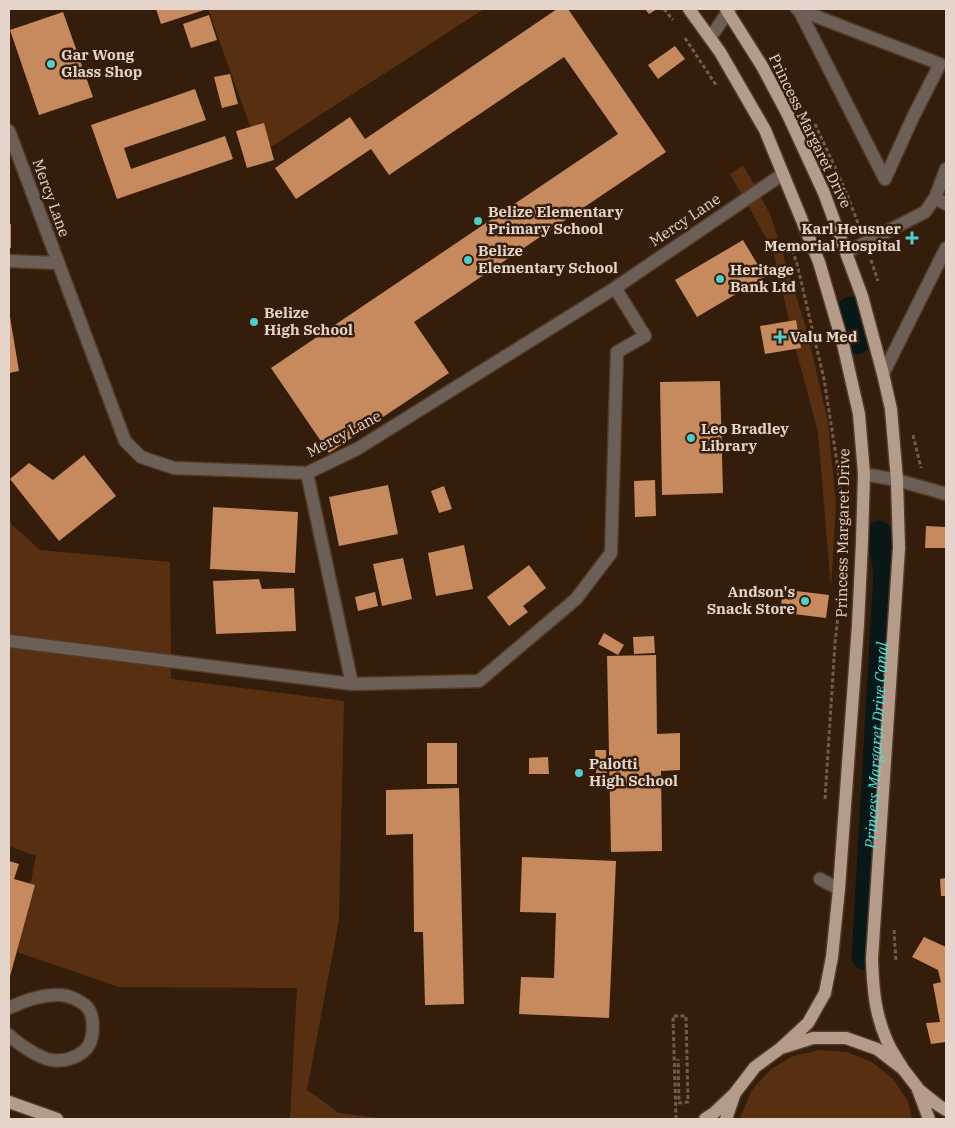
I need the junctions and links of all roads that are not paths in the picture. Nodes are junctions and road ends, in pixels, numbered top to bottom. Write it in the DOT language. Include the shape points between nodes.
graph roads {
  1 [pos="689,9"];
  2 [pos="798,9"];
  3 [pos="728,10"];
  4 [pos="710,38"];
  5 [pos="9,131"];
  6 [pos="946,169"];
  7 [pos="783,174"];
  8 [pos="941,201"];
  9 [pos="946,248"];
  10 [pos="847,252"];
  11 [pos="9,261"];
  12 [pos="58,262"];
  13 [pos="614,288"];
  14 [pos="883,374"];
  15 [pos="307,473"];
  16 [pos="864,474"];
  17 [pos="897,480"];
  18 [pos="946,494"];
  19 [pos="9,641"];
  20 [pos="352,684"];
  21 [pos="820,879"];
  22 [pos="838,889"];
  23 [pos="9,1008"];
  24 [pos="9,1035"];
  25 [pos="781,1048"];
  26 [pos="903,1069"];
  27 [pos="917,1087"];
  28 [pos="735,1093"];
  29 [pos="9,1102"];
  30 [pos="946,1110"];
  31 [pos="57,1119"];
  32 [pos="705,1119"];
  33 [pos="726,1119"];
  34 [pos="929,1119"];
  1 -- 4 [label="main road, Princess Margaret Drive"];
  2 -- 2 [label="street" via="836,84 885,179 940,64"];
  3 -- 4 [label="street"];
  3 -- 10 [label="main road, Princess Margaret Drive" via="788,115"];
  4 -- 7 [label="main road, Princess Margaret Drive" via="765,130"];
  5 -- 12 [label="street, Mercy Lane"];
  6 -- 8 [label="street"];
  7 -- 13 [label="street, Mercy Lane"];
  7 -- 16 [label="main road, Princess Margaret Drive" via="819,262 843,344 859,414"];
  8 -- 10 [label="street"];
  9 -- 14 [label="street"];
  10 -- 14 [label="main road, Princess Margaret Drive"];
  11 -- 12 [label="street"];
  12 -- 15 [label="street, Mercy Lane" via="125,440 141,457 174,468"];
  13 -- 15 [label="street, Mercy Lane" via="357,449"];
  13 -- 20 [label="street" via="645,336 617,352 611,553 576,599 479,681"];
  14 -- 17 [label="main road, Princess Margaret Drive" via="891,409"];
  15 -- 20 [label="street"];
  16 -- 17 [label="street"];
  16 -- 22 [label="main road, Princess Margaret Drive" via="858,625"];
  17 -- 18 [label="street"];
  17 -- 26 [label="main road, Princess Margaret Drive" via="899,548 872,959 877,1012"];
  19 -- 20 [label="street"];
  21 -- 22 [label="street"];
  22 -- 25 [label="main road, Princess Margaret Drive" via="825,993 808,1023"];
  23 -- 24 [label="street" via="28,999 71,996 87,1006 93,1020 92,1037 85,1050 68,1060 41,1057"];
  25 -- 26 [label="main road" via="813,1038 846,1038 877,1049"];
  25 -- 28 [label="main road" via="755,1067"];
  26 -- 27 [label="main road"];
  27 -- 30 [label="main road"];
  27 -- 34 [label="main road"];
  28 -- 32 [label="main road"];
  28 -- 33 [label="main road"];
  29 -- 31 [label="main road"];
}
